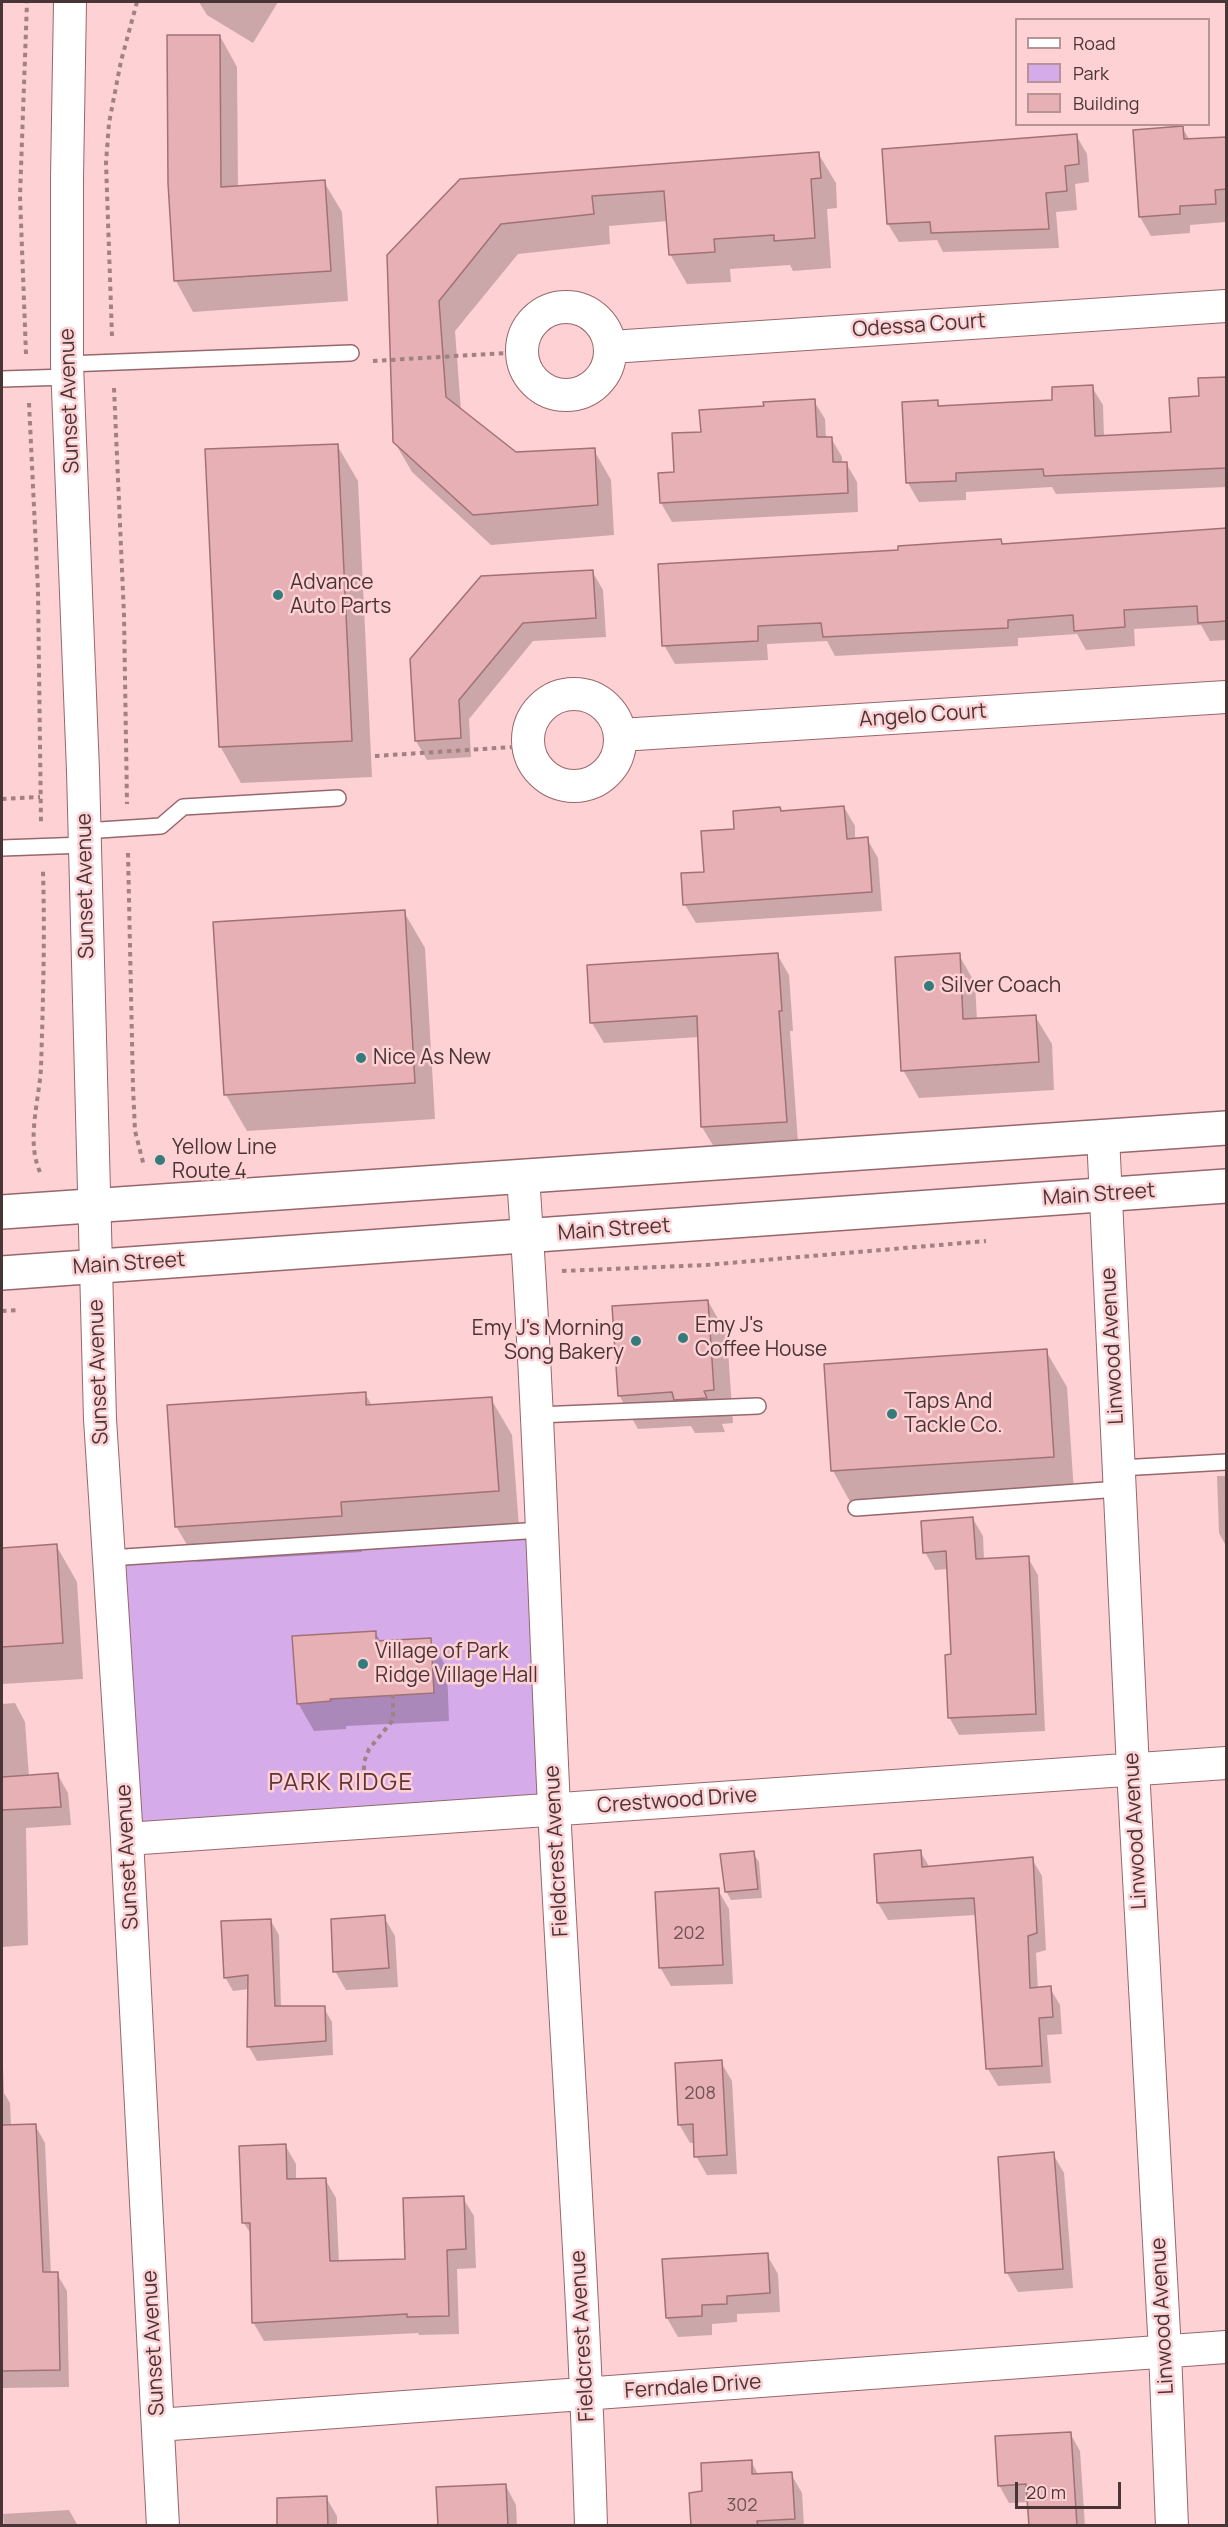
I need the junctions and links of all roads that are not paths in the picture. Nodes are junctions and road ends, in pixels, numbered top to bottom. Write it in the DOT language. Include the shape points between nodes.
graph roads {
  1 [pos="80,2"];
  2 [pos="70,16"];
  3 [pos="1227,306"];
  4 [pos="611,346"];
  5 [pos="351,353"];
  6 [pos="68,371"];
  7 [pos="2,379"];
  8 [pos="1227,697"];
  9 [pos="620,735"];
  10 [pos="338,798"];
  11 [pos="84,838"];
  12 [pos="2,848"];
  13 [pos="1227,1128"];
  14 [pos="1103,1137"];
  15 [pos="523,1177"];
  16 [pos="1227,1186"];
  17 [pos="1106,1195"];
  18 [pos="93,1205"];
  19 [pos="2,1212"];
  20 [pos="527,1236"];
  21 [pos="95,1267"];
  22 [pos="2,1273"];
  23 [pos="758,1406"];
  24 [pos="537,1415"];
  25 [pos="1227,1462"];
  26 [pos="1120,1479"];
  27 [pos="856,1508"];
  28 [pos="541,1530"];
  29 [pos="109,1558"];
  30 [pos="1227,1763"];
  31 [pos="1133,1769"];
  32 [pos="554,1809"];
  33 [pos="127,1839"];
  34 [pos="1227,2347"];
  35 [pos="1166,2351"];
  36 [pos="587,2395"];
  37 [pos="159,2425"];
  38 [pos="163,2526"];
  39 [pos="591,2526"];
  40 [pos="1172,2526"];
  1 -- 2 [label="street, Sunset Avenue"];
  2 -- 6 [label="street, Sunset Avenue" via="66,178"];
  3 -- 4 [label="street, Odessa Court"];
  4 -- 4 [label="street" via="605,373 583,392 555,394 542,388 524,366 524,337 536,318 556,308 571,306 598,319"];
  5 -- 6 [label="lane" via="113,363"];
  6 -- 7 [label="lane"];
  6 -- 11 [label="street, Sunset Avenue"];
  8 -- 9 [label="street, Angelo Court"];
  9 -- 9 [label="street" via="619,750 603,776 574,786 545,775 528,746 533,720 541,708 567,694 582,694 608,708"];
  10 -- 11 [label="lane" via="183,807 161,825 128,827"];
  11 -- 12 [label="lane" via="42,848"];
  11 -- 18 [label="street, Sunset Avenue"];
  13 -- 14 [label="main road"];
  14 -- 15 [label="main road"];
  14 -- 17 [label="street, Linwood Avenue"];
  15 -- 18 [label="main road"];
  15 -- 20 [label="street, Fieldcrest Avenue"];
  16 -- 17 [label="main road, Main Street"];
  17 -- 20 [label="main road, Main Street"];
  17 -- 26 [label="street, Linwood Avenue"];
  18 -- 19 [label="main road"];
  18 -- 21 [label="street, Sunset Avenue"];
  20 -- 21 [label="main road, Main Street"];
  20 -- 24 [label="street, Fieldcrest Avenue"];
  21 -- 22 [label="main road, Main Street"];
  21 -- 29 [label="street, Sunset Avenue"];
  23 -- 24 [label="lane"];
  24 -- 28 [label="street, Fieldcrest Avenue"];
  25 -- 26 [label="lane"];
  26 -- 27 [label="lane"];
  26 -- 31 [label="street, Linwood Avenue"];
  28 -- 29 [label="lane"];
  28 -- 32 [label="street, Fieldcrest Avenue"];
  29 -- 33 [label="street, Sunset Avenue"];
  30 -- 31 [label="street, Crestwood Drive"];
  31 -- 32 [label="street, Crestwood Drive"];
  31 -- 35 [label="street, Linwood Avenue"];
  32 -- 33 [label="street, Crestwood Drive"];
  32 -- 36 [label="street, Fieldcrest Avenue"];
  33 -- 37 [label="street, Sunset Avenue"];
  34 -- 35 [label="street, Ferndale Drive"];
  35 -- 36 [label="street, Ferndale Drive"];
  35 -- 40 [label="street, Linwood Avenue"];
  36 -- 37 [label="street, Ferndale Drive"];
  36 -- 39 [label="street, Fieldcrest Avenue"];
  37 -- 38 [label="street, Sunset Avenue"];
}
